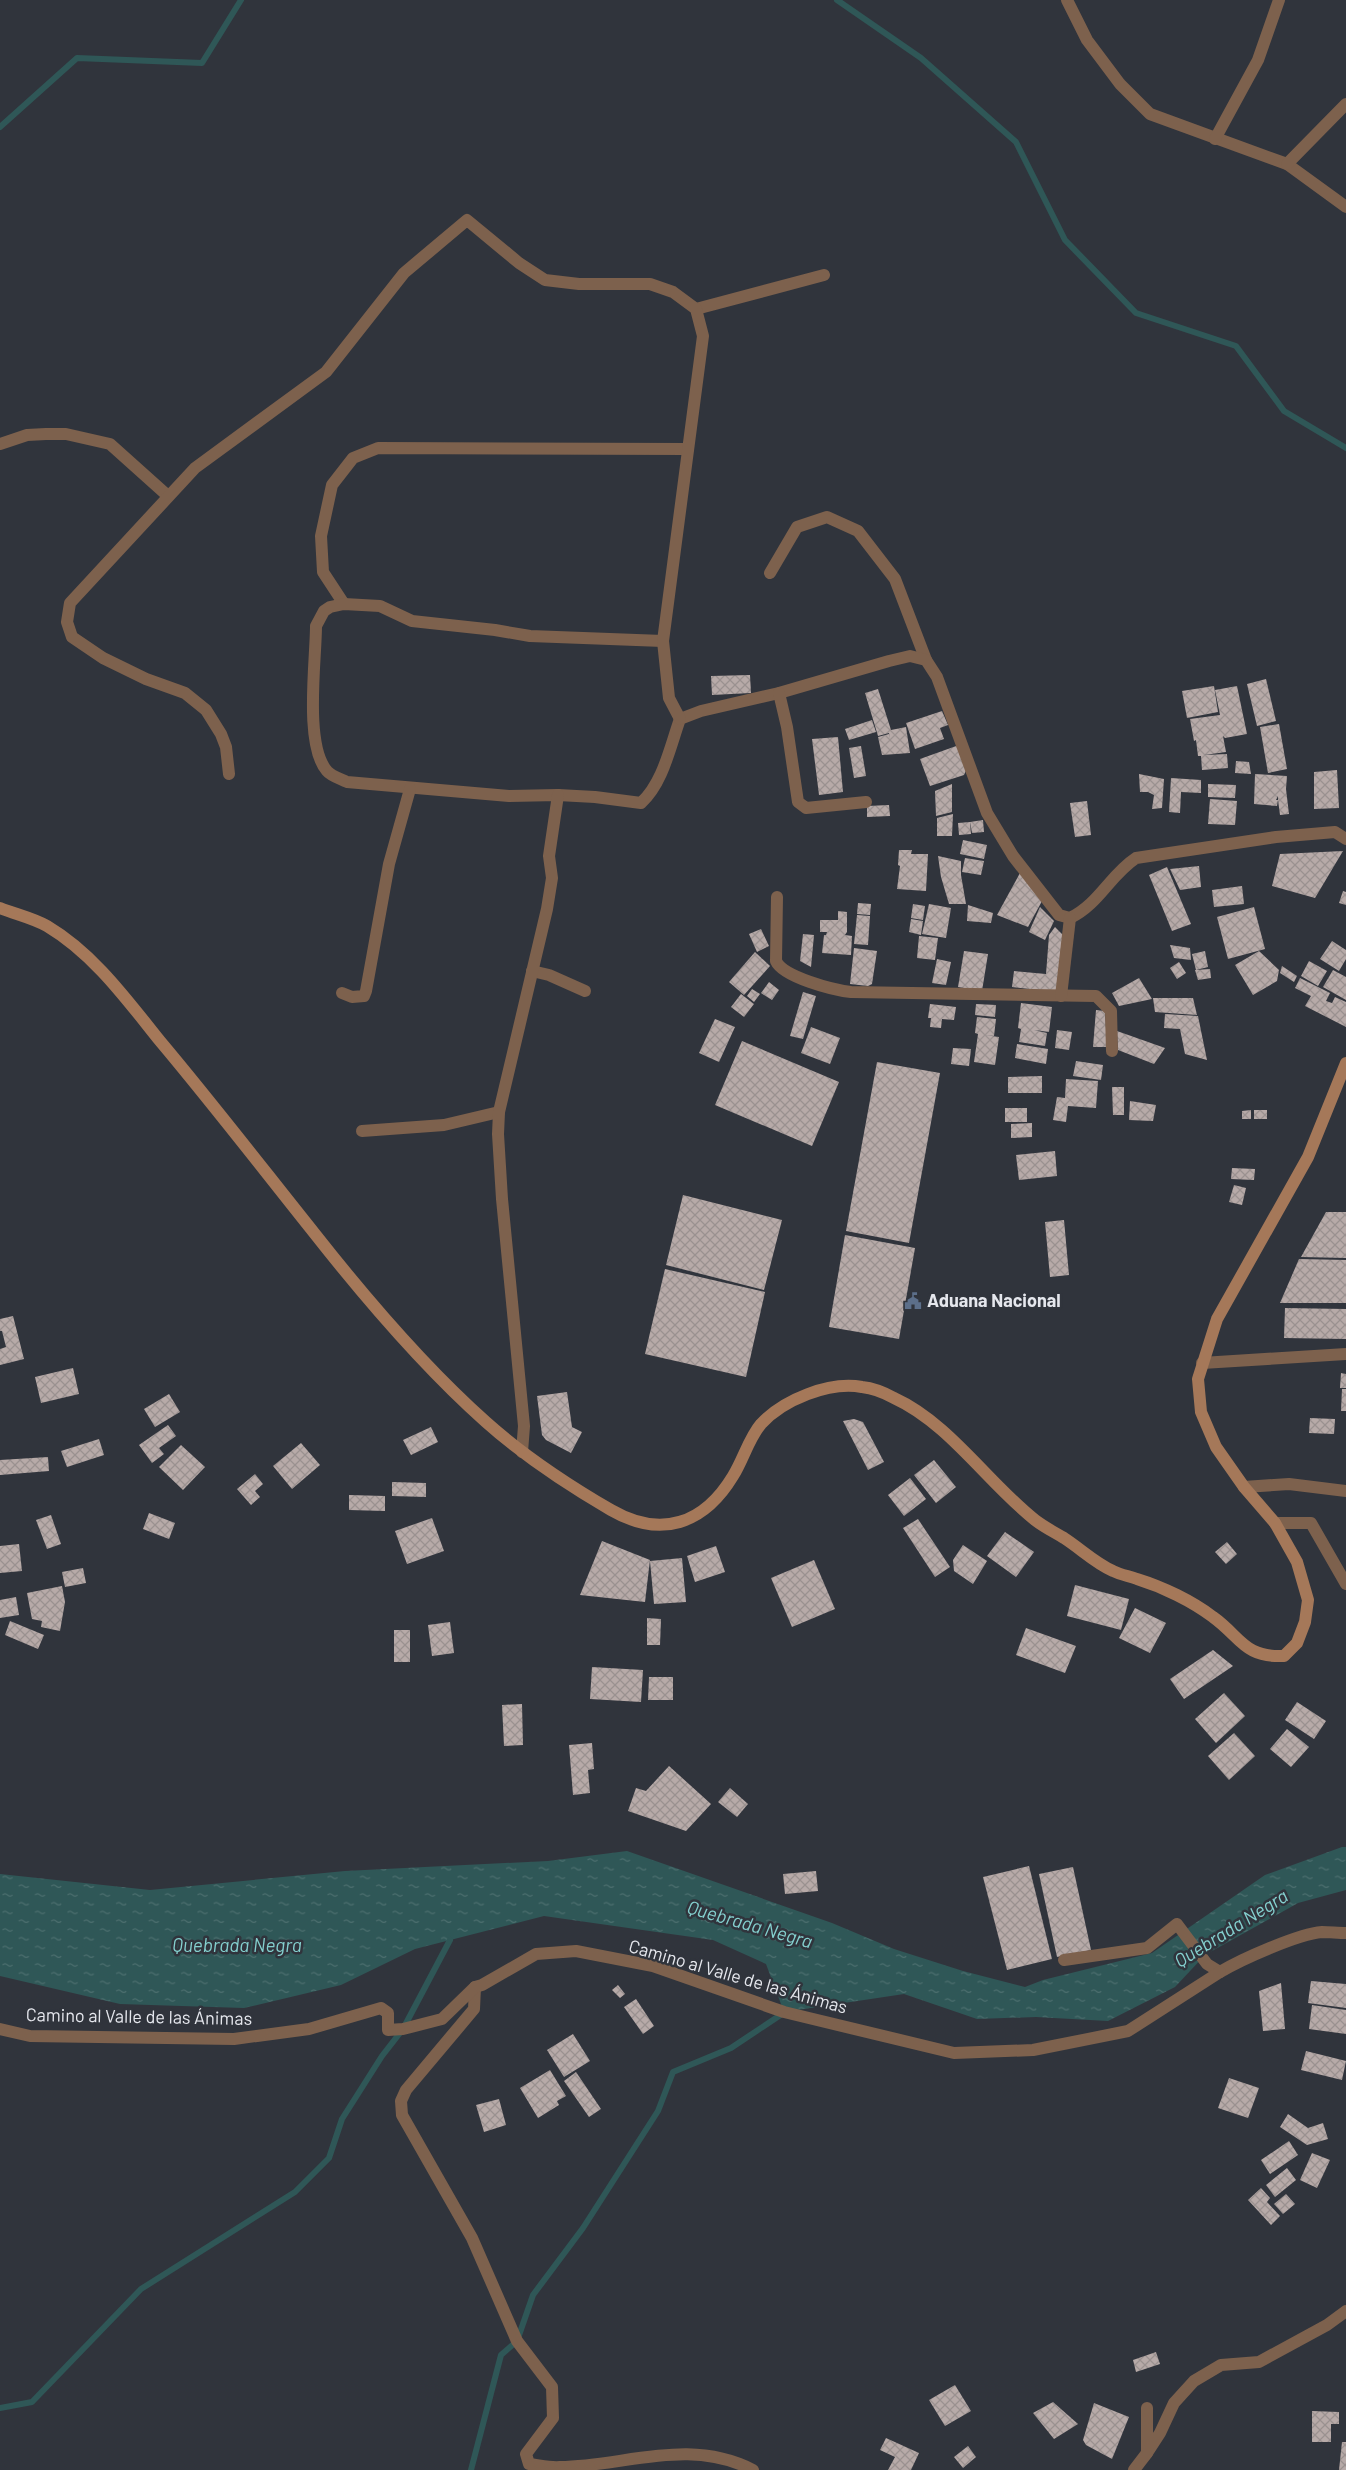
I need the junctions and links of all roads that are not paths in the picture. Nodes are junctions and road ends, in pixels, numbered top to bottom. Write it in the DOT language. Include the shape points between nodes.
graph roads {
  1 [pos="1066,0"];
  2 [pos="1279,0"];
  3 [pos="1346,104"];
  4 [pos="1215,139"];
  5 [pos="1287,164"];
  6 [pos="1346,207"];
  7 [pos="824,275"];
  8 [pos="696,309"];
  9 [pos="0,444"];
  10 [pos="688,449"];
  11 [pos="168,496"];
  12 [pos="770,573"];
  13 [pos="344,604"];
  14 [pos="663,640"];
  15 [pos="926,660"];
  16 [pos="779,693"];
  17 [pos="680,719"];
  18 [pos="229,774"];
  19 [pos="410,789"];
  20 [pos="558,795"];
  21 [pos="866,802"];
  22 [pos="1346,839"];
  23 [pos="777,897"];
  24 [pos="0,908"];
  25 [pos="1070,918"];
  26 [pos="532,971"];
  27 [pos="585,991"];
  28 [pos="342,993"];
  29 [pos="1061,996"];
  30 [pos="1112,1051"];
  31 [pos="1346,1063"];
  32 [pos="500,1112"];
  33 [pos="362,1131"];
  34 [pos="1346,1354"];
  35 [pos="1202,1363"];
  36 [pos="522,1452"];
  37 [pos="1244,1487"];
  38 [pos="1346,1491"];
  39 [pos="1275,1522"];
  40 [pos="1346,1584"];
  41 [pos="1346,1933"];
  42 [pos="1064,1960"];
  43 [pos="1220,1972"];
  44 [pos="475,1987"];
  45 [pos="0,2029"];
  46 [pos="1346,2311"];
  47 [pos="1148,2408"];
  48 [pos="1147,2452"];
  49 [pos="753,2470"];
  50 [pos="1134,2470"];
  1 -- 4 [label="street" via="1087,40 1120,84 1150,114"];
  2 -- 4 [label="street" via="1258,60"];
  3 -- 5 [label="street"];
  4 -- 5 [label="street"];
  5 -- 6 [label="street"];
  7 -- 8 [label="street"];
  8 -- 10 [label="street" via="702,336"];
  8 -- 11 [label="street" via="673,292 650,284 579,284 545,280 467,220 404,273 326,372 195,468"];
  9 -- 11 [label="street" via="27,435 46,434 73,435 110,444"];
  10 -- 13 [label="street" via="378,448 354,458 332,486 321,536 323,572"];
  10 -- 14 [label="street"];
  11 -- 18 [label="street" via="70,603 67,622 72,637 104,658 185,694 206,710 226,747"];
  12 -- 15 [label="street" via="797,527 827,517 858,531 895,578"];
  13 -- 14 [label="street" via="380,606 412,621 530,636"];
  13 -- 19 [label="street" via="324,611 316,626 313,715 320,757 327,771 347,782"];
  14 -- 17 [label="street" via="669,698"];
  15 -- 16 [label="street" via="910,656"];
  15 -- 25 [label="street" via="937,677 987,813 1050,905 1058,915"];
  16 -- 17 [label="street"];
  16 -- 21 [label="street" via="798,802 806,808"];
  17 -- 20 [label="street" via="660,775 649,796 640,803"];
  19 -- 20 [label="street" via="509,796"];
  19 -- 28 [label="street" via="389,864 366,991 364,996 352,998"];
  20 -- 26 [label="street" via="549,856 552,878"];
  22 -- 25 [label="street" via="1335,832 1276,837 1136,858 1123,866 1090,906"];
  23 -- 29 [label="street" via="776,961 782,970 812,982 850,992"];
  24 -- 36 [label="main road" via="45,925 84,953 124,996 388,1324 484,1420"];
  25 -- 29 [label="street"];
  26 -- 27 [label="street"];
  26 -- 32 [label="street"];
  29 -- 30 [label="street" via="1096,996 1112,1011"];
  31 -- 35 [label="main road" via="1308,1157 1217,1319"];
  32 -- 33 [label="street" via="444,1125"];
  32 -- 36 [label="street" via="498,1134 502,1199 524,1426"];
  34 -- 35 [label="street"];
  35 -- 37 [label="main road" via="1198,1379 1201,1412 1216,1447"];
  36 -- 39 [label="main road" via="634,1522 657,1526 681,1523 709,1508 731,1479 759,1426 773,1414 804,1395 860,1386 895,1398 929,1420 1035,1520 1096,1562 1118,1574 1170,1592 1214,1617 1242,1644 1265,1657 1284,1656 1297,1643 1305,1622 1308,1600 1297,1562"];
  37 -- 38 [label="street" via="1289,1484"];
  37 -- 39 [label="main road"];
  39 -- 40 [label="street" via="1311,1523"];
  41 -- 43 [label="street, Camino al Valle de las Ánimas" via="1321,1932 1284,1943 1236,1962"];
  42 -- 43 [label="street" via="1147,1948 1177,1924 1207,1964"];
  43 -- 44 [label="street, Camino al Valle de las Ánimas" via="1128,2031 1033,2050 954,2053 784,2012 653,1966 576,1951 536,1954"];
  44 -- 45 [label="street, Camino al Valle de las Ánimas" via="442,2019 403,2029 388,2030 388,2013 381,2008 309,2030 234,2040 30,2036"];
  44 -- 49 [label="street" via="474,2009 406,2090 401,2101 402,2115 472,2238 517,2341 552,2386 553,2418 526,2454 529,2464 559,2468 690,2453 735,2461"];
  46 -- 48 [label="street" via="1259,2362 1221,2365 1194,2381 1174,2403"];
  47 -- 48 [label="street"];
  48 -- 50 [label="street"];
}
